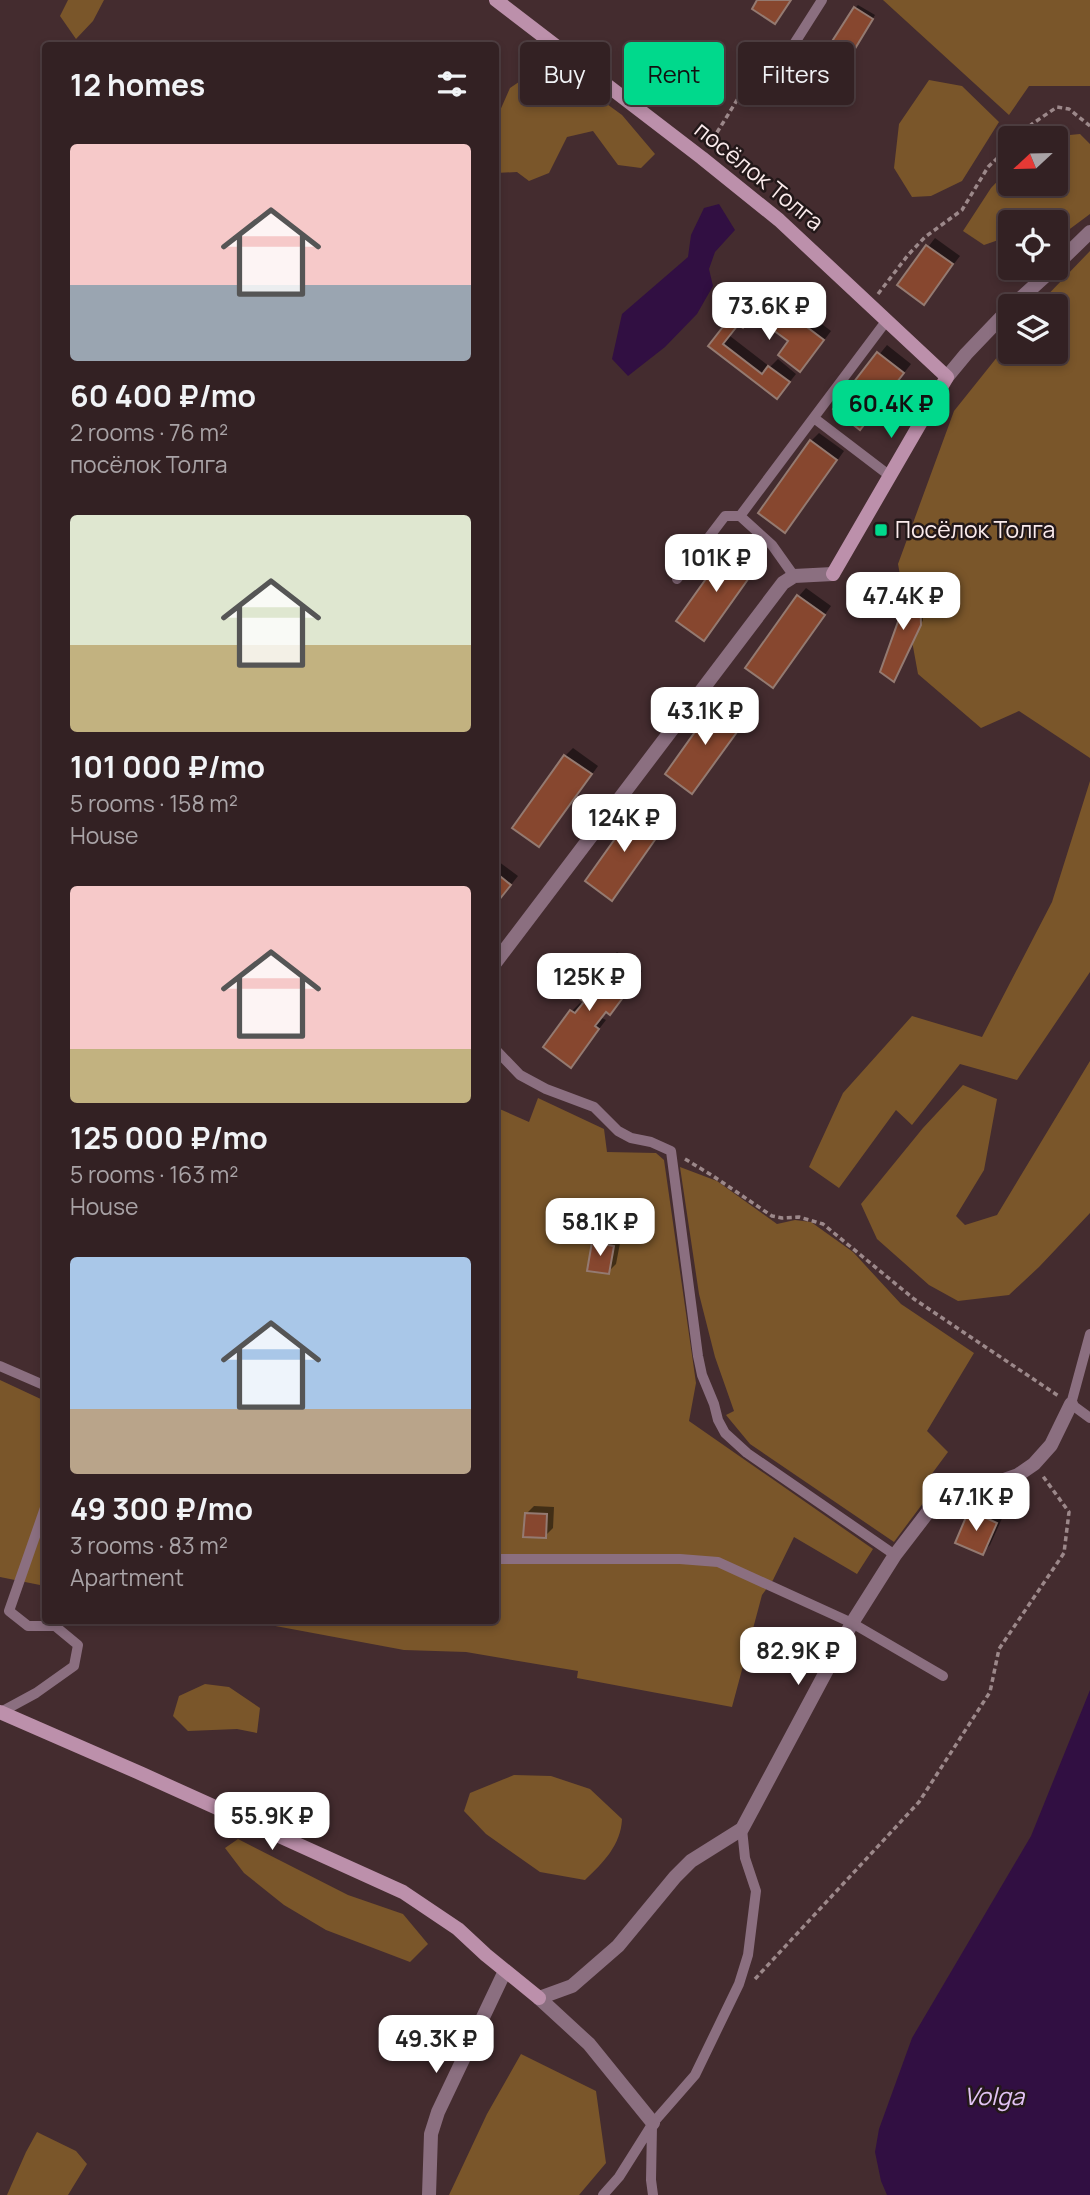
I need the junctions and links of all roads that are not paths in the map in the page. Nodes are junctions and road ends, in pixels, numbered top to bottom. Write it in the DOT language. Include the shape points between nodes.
graph roads {
  1 [pos="496,0"];
  2 [pos="822,0"];
  3 [pos="795,42"];
  4 [pos="1090,232"];
  5 [pos="1068,253"];
  6 [pos="1040,280"];
  7 [pos="1025,294"];
  8 [pos="887,320"];
  9 [pos="998,321"];
  10 [pos="947,377"];
  11 [pos="814,418"];
  12 [pos="890,476"];
  13 [pos="740,516"];
  14 [pos="794,576"];
  15 [pos="677,579"];
  16 [pos="499,958"];
  17 [pos="499,1053"];
  18 [pos="1090,1334"];
  19 [pos="0,1366"];
  20 [pos="42,1384"];
  21 [pos="1071,1404"];
  22 [pos="1090,1418"];
  23 [pos="42,1516"];
  24 [pos="895,1555"];
  25 [pos="499,1559"];
  26 [pos="852,1623"];
  27 [pos="943,1676"];
  28 [pos="0,1712"];
  29 [pos="742,1829"];
  30 [pos="505,1971"];
  31 [pos="539,1998"];
  32 [pos="653,2123"];
  33 [pos="429,2195"];
  34 [pos="603,2195"];
  35 [pos="653,2195"];
  1 -- 8 [label="street, посёлок Толга" via="801,239"];
  2 -- 3 [label="lane"];
  4 -- 5 [label="street"];
  6 -- 7 [label="street"];
  8 -- 10 [label="street, посёлок Толга"];
  8 -- 11 [label="lane"];
  9 -- 10 [label="street"];
  10 -- 12 [label="street"];
  11 -- 12 [label="lane"];
  11 -- 13 [label="lane"];
  12 -- 14 [label="street" via="833,574"];
  13 -- 14 [label="lane" via="772,545"];
  13 -- 15 [label="lane" via="725,516"];
  14 -- 16 [label="street" via="783,583"];
  17 -- 24 [label="lane" via="520,1075 594,1107 618,1131 671,1151 698,1356 718,1420 747,1453"];
  18 -- 21 [label="lane"];
  19 -- 20 [label="lane"];
  21 -- 22 [label="lane"];
  21 -- 24 [label="street" via="1051,1445 1034,1464 998,1482 950,1491 938,1499"];
  23 -- 28 [label="lane" via="9,1611 28,1626 55,1626 71,1639 78,1645 74,1666"];
  24 -- 26 [label="street"];
  25 -- 26 [label="lane" via="718,1562"];
  26 -- 27 [label="lane"];
  26 -- 29 [label="street"];
  28 -- 30 [label="street" via="403,1892 458,1929"];
  29 -- 31 [label="street" via="691,1861 618,1946 572,1986"];
  29 -- 32 [label="lane" via="756,1891 748,1955 736,1991 695,2075"];
  30 -- 31 [label="street"];
  30 -- 33 [label="street" via="438,2112 431,2134"];
  31 -- 32 [label="street" via="589,2044"];
  32 -- 34 [label="lane"];
  32 -- 35 [label="lane"];
}
